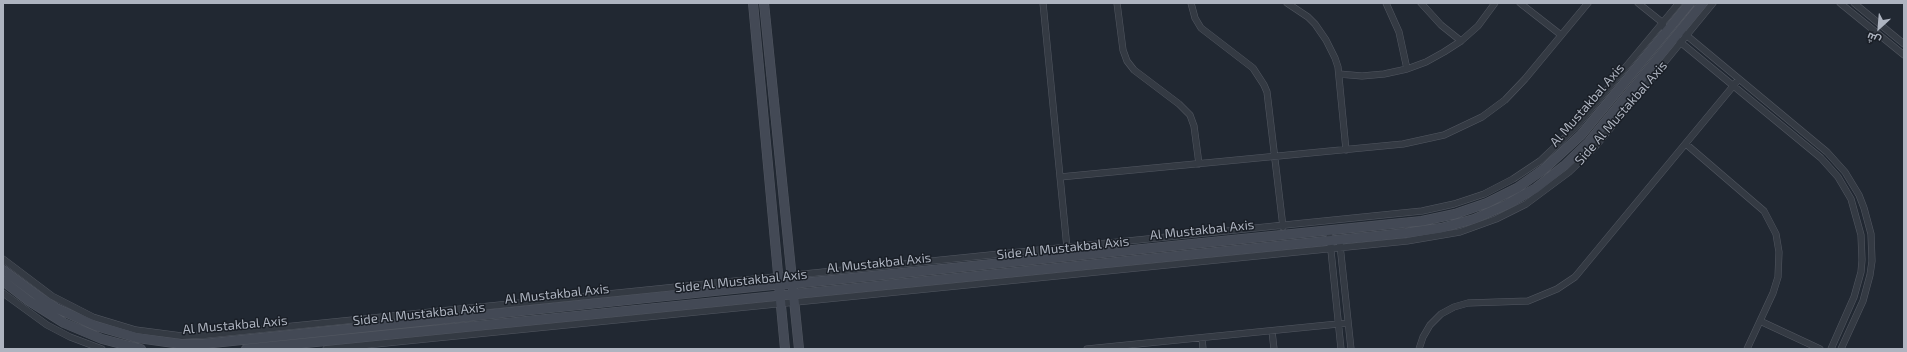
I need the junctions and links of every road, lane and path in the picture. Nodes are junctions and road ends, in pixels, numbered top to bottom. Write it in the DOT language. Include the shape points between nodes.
graph roads {
  1 [pos="1043,3"];
  2 [pos="1117,3"];
  3 [pos="1191,3"];
  4 [pos="1287,3"];
  5 [pos="1386,3"];
  6 [pos="1421,3"];
  7 [pos="1495,3"];
  8 [pos="1520,3"];
  9 [pos="1588,3"];
  10 [pos="1638,3"];
  11 [pos="1679,3"];
  12 [pos="1690,3"];
  13 [pos="1703,3"];
  14 [pos="1713,3"];
  15 [pos="1840,3"];
  16 [pos="1854,3"];
  17 [pos="753,4"];
  18 [pos="764,4"];
  19 [pos="1863,6"];
  20 [pos="1855,15"];
  21 [pos="1667,26"];
  22 [pos="1561,35"];
  23 [pos="1680,37"];
  24 [pos="1461,41"];
  25 [pos="1904,44"];
  26 [pos="1904,56"];
  27 [pos="1407,69"];
  28 [pos="1339,74"];
  29 [pos="1739,79"];
  30 [pos="1733,86"];
  31 [pos="1686,144"];
  32 [pos="1346,150"];
  33 [pos="1274,157"];
  34 [pos="1199,164"];
  35 [pos="1060,177"];
  36 [pos="1283,226"];
  37 [pos="1313,228"];
  38 [pos="1334,230"];
  39 [pos="1335,244"];
  40 [pos="1067,248"];
  41 [pos="3,259"];
  42 [pos="3,270"];
  43 [pos="792,280"];
  44 [pos="3,281"];
  45 [pos="779,281"];
  46 [pos="3,294"];
  47 [pos="794,298"];
  48 [pos="781,300"];
  49 [pos="1760,321"];
  50 [pos="1348,323"];
  51 [pos="1339,324"];
  52 [pos="343,325"];
  53 [pos="331,326"];
  54 [pos="1272,330"];
  55 [pos="1202,338"];
  56 [pos="345,345"];
  57 [pos="333,346"];
  58 [pos="102,349"];
  59 [pos="141,349"];
  60 [pos="246,349"];
  61 [pos="326,349"];
  62 [pos="785,349"];
  63 [pos="799,349"];
  64 [pos="1088,349"];
  65 [pos="1203,349"];
  66 [pos="1274,349"];
  67 [pos="1341,349"];
  68 [pos="1351,349"];
  69 [pos="1419,349"];
  70 [pos="1747,349"];
  71 [pos="1820,349"];
  72 [pos="1830,349"];
  73 [pos="1841,349"];
  1 -- 35 [label="street"];
  2 -- 34 [label="street" via="1123,50 1127,61 1138,74 1187,111 1194,126"];
  3 -- 33 [label="street" via="1195,18 1205,32 1248,64 1261,79 1266,92"];
  4 -- 28 [label="street" via="1308,17 1321,32 1335,58"];
  5 -- 27 [label="street" via="1399,32"];
  6 -- 24 [label="street" via="1441,25"];
  7 -- 24 [label="street" via="1478,26"];
  8 -- 22 [label="street"];
  9 -- 22 [label="street"];
  10 -- 21 [label="street"];
  11 -- 21 [label="street, Side Al Mustakbal Axis"];
  12 -- 21 [label="street, Al Mustakbal Axis"];
  13 -- 23 [label="street, Al Mustakbal Axis"];
  14 -- 23 [label="street"];
  15 -- 20 [label="street"];
  16 -- 19 [label="street"];
  17 -- 18 [label="street"];
  17 -- 45 [label="street"];
  18 -- 43 [label="street"];
  19 -- 20 [label="street"];
  19 -- 25 [label="street"];
  20 -- 26 [label="street"];
  21 -- 23 [label="street"];
  21 -- 37 [label="street, Side Al Mustakbal Axis" via="1564,140 1540,161 1513,179 1479,196 1438,208"];
  21 -- 38 [label="street, Al Mustakbal Axis" via="1570,147 1517,188 1476,207 1439,218"];
  22 -- 32 [label="street" via="1515,90 1494,109 1470,124 1444,135 1417,142"];
  23 -- 29 [label="street"];
  23 -- 30 [label="street"];
  23 -- 39 [label="street, Al Mustakbal Axis" via="1577,154 1522,197 1480,217 1446,227"];
  24 -- 27 [label="street" via="1435,57"];
  27 -- 28 [label="street" via="1373,75"];
  28 -- 32 [label="street"];
  29 -- 30 [label="street"];
  29 -- 73 [label="street" via="1836,161 1853,183 1864,208 1871,234 1870,275 1863,301"];
  30 -- 31 [label="street"];
  30 -- 72 [label="street" via="1829,167 1845,187 1855,210 1861,235 1861,272 1854,297"];
  31 -- 49 [label="street" via="1764,211 1772,226 1778,243 1779,268 1773,293"];
  31 -- 69 [label="street" via="1582,269 1566,284 1528,301 1468,303 1454,307 1441,314 1430,325"];
  32 -- 33 [label="street"];
  33 -- 34 [label="street"];
  33 -- 36 [label="street"];
  34 -- 35 [label="street"];
  35 -- 40 [label="street"];
  36 -- 37 [label="street, Side Al Mustakbal Axis"];
  36 -- 40 [label="street, Side Al Mustakbal Axis"];
  37 -- 38 [label="street, Al Mustakbal Axis"];
  37 -- 43 [label="street, Al Mustakbal Axis"];
  38 -- 39 [label="street"];
  38 -- 39 [label="street"];
  39 -- 47 [label="street, Al Mustakbal Axis"];
  39 -- 50 [label="street"];
  39 -- 51 [label="street"];
  40 -- 43 [label="street, Side Al Mustakbal Axis"];
  41 -- 53 [label="street" via="52,296 72,307 114,325 136,330 167,335 205,335"];
  42 -- 53 [label="street, Al Mustakbal Axis" via="38,296 69,314 96,326 138,338 203,344"];
  43 -- 45 [label="street, Al Mustakbal Axis"];
  43 -- 47 [label="street"];
  44 -- 59 [label="street" via="64,323 102,339"];
  45 -- 48 [label="street"];
  45 -- 52 [label="street, Al Mustakbal Axis"];
  46 -- 58 [label="street" via="47,325"];
  47 -- 48 [label="street, Al Mustakbal Axis"];
  47 -- 63 [label="street"];
  48 -- 56 [label="street, Al Mustakbal Axis"];
  48 -- 62 [label="street"];
  49 -- 70 [label="street"];
  49 -- 71 [label="street"];
  50 -- 51 [label="street"];
  50 -- 68 [label="street"];
  51 -- 54 [label="street"];
  51 -- 67 [label="street"];
  52 -- 53 [label="street, Al Mustakbal Axis"];
  52 -- 56 [label="street"];
  53 -- 57 [label="street"];
  54 -- 55 [label="street"];
  54 -- 66 [label="street"];
  55 -- 64 [label="street"];
  55 -- 65 [label="street"];
  56 -- 57 [label="street, Al Mustakbal Axis"];
  57 -- 60 [label="street, Al Mustakbal Axis"];
  57 -- 61 [label="street"];
}
